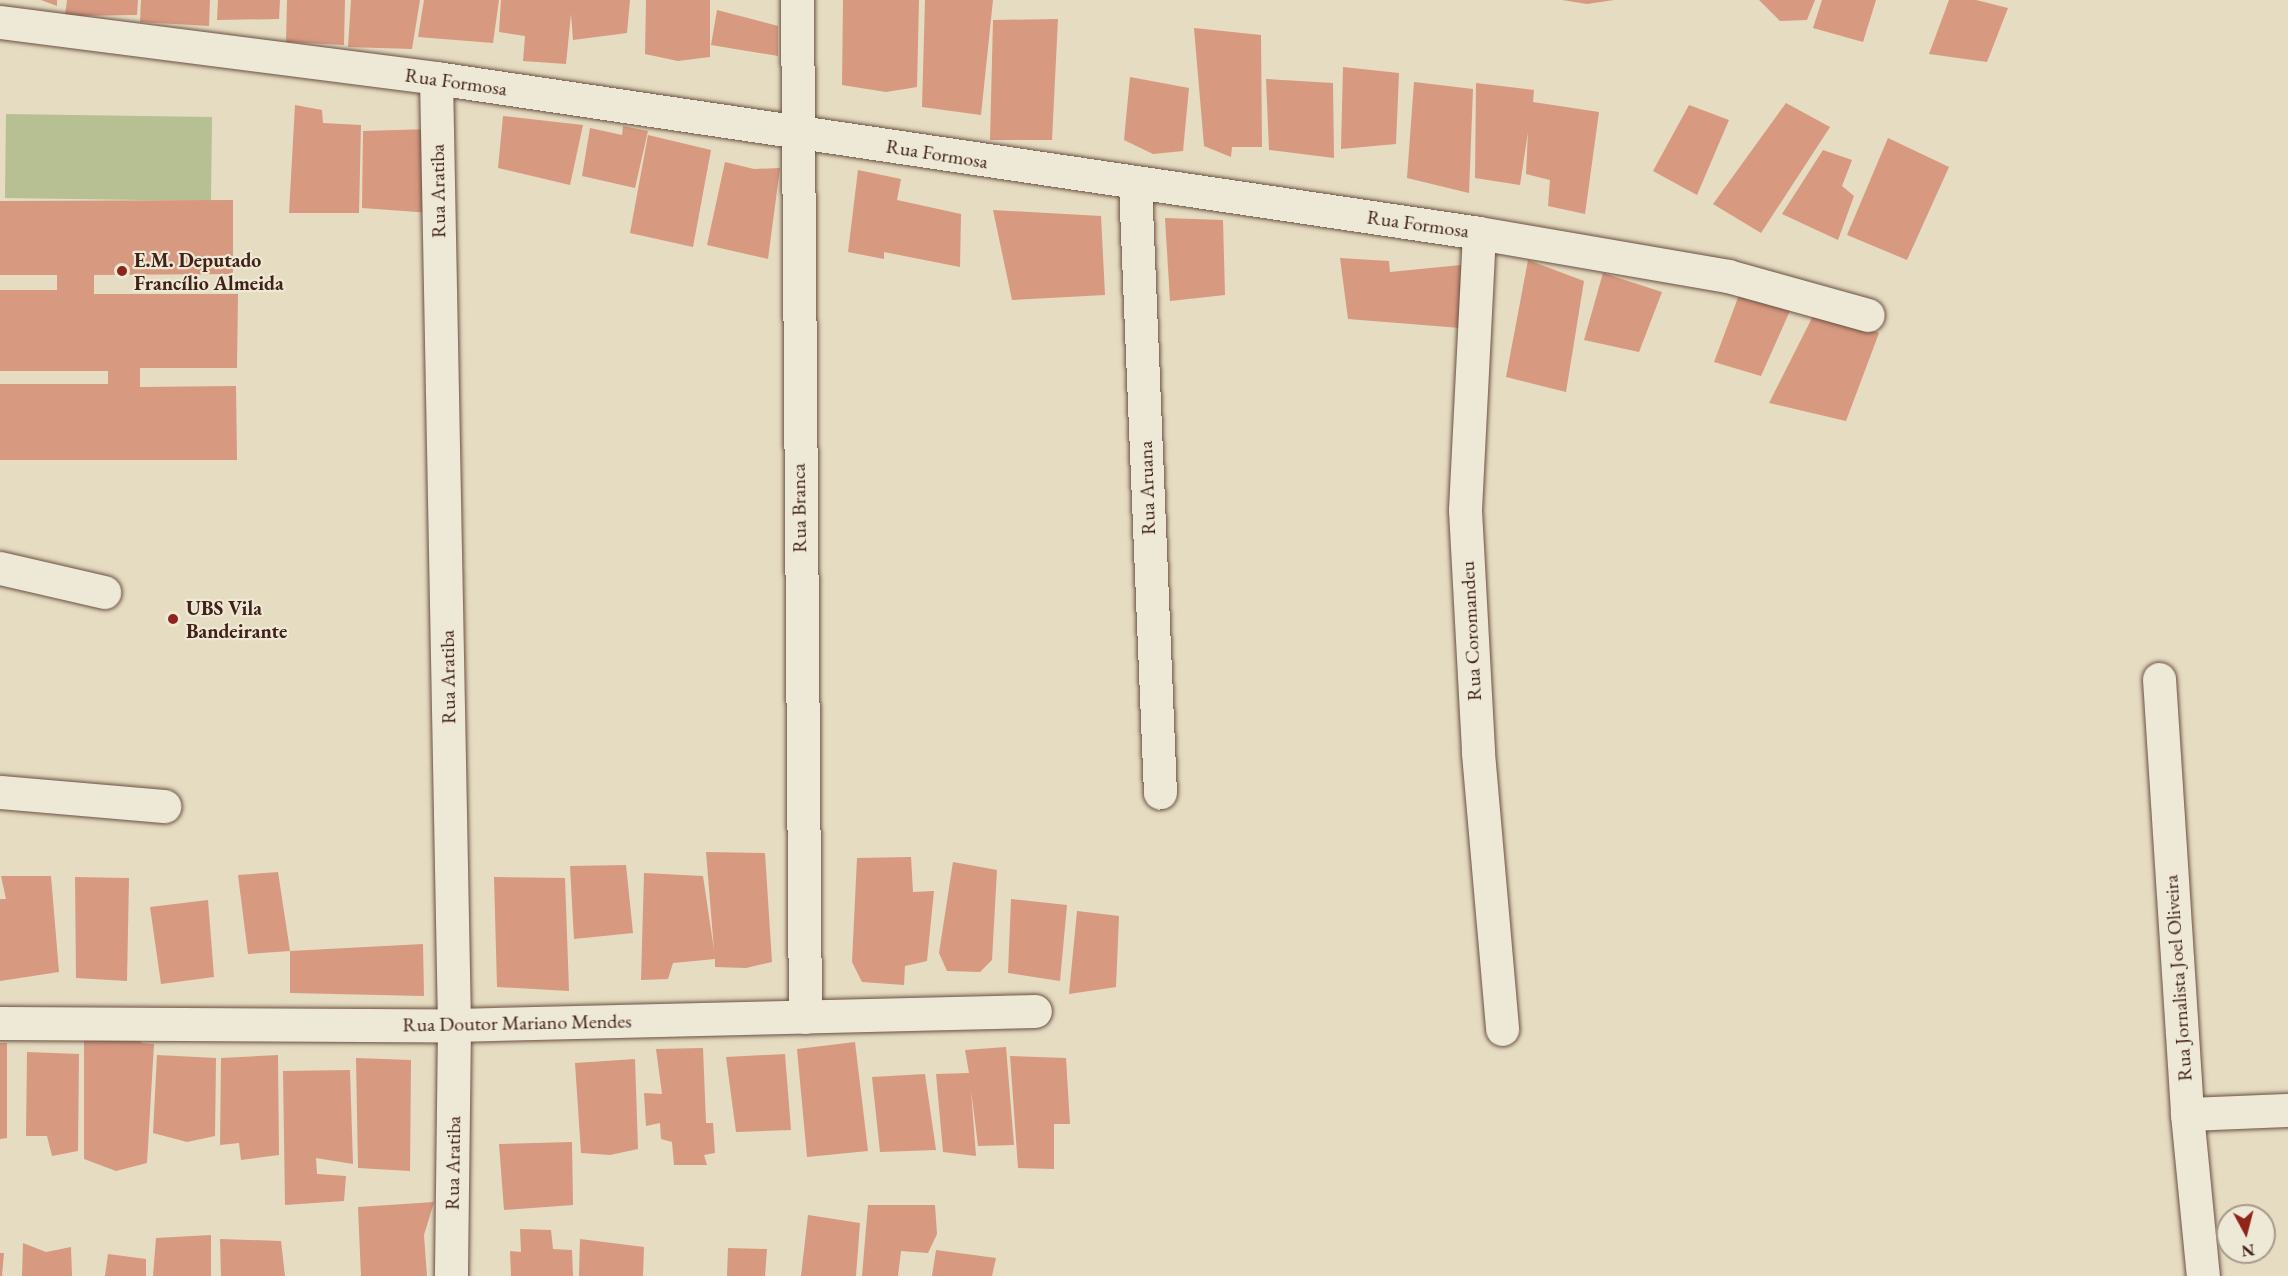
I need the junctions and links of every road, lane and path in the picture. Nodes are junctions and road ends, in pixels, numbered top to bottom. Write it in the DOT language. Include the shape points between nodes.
graph roads {
  1 [pos="797,0"];
  2 [pos="0,22"];
  3 [pos="436,78"];
  4 [pos="795,133"];
  5 [pos="1135,184"];
  6 [pos="1479,233"];
  7 [pos="1868,315"];
  8 [pos="0,568"];
  9 [pos="104,592"];
  10 [pos="2158,679"];
  11 [pos="0,792"];
  12 [pos="1160,792"];
  13 [pos="164,806"];
  14 [pos="1035,1011"];
  15 [pos="805,1017"];
  16 [pos="0,1023"];
  17 [pos="454,1026"];
  18 [pos="1502,1029"];
  19 [pos="2288,1110"];
  20 [pos="2187,1114"];
  21 [pos="451,1276"];
  22 [pos="2204,1276"];
  1 -- 4 [label="street, Rua Branca"];
  2 -- 3 [label="street, Rua Formosa"];
  3 -- 4 [label="street, Rua Formosa"];
  3 -- 17 [label="street, Rua Aratiba"];
  4 -- 5 [label="street, Rua Formosa"];
  4 -- 15 [label="street, Rua Branca"];
  5 -- 6 [label="street, Rua Formosa"];
  5 -- 12 [label="street, Rua Aruana"];
  6 -- 7 [label="street, Rua Formosa" via="1728,276"];
  6 -- 18 [label="street, Rua Coromandeu" via="1465,510 1478,753"];
  8 -- 9 [label="street"];
  10 -- 20 [label="street, Rua Jornalista Joel Oliveira"];
  11 -- 13 [label="street"];
  14 -- 15 [label="street, Rua Doutor Mariano Mendes"];
  15 -- 17 [label="street, Rua Doutor Mariano Mendes"];
  16 -- 17 [label="street, Rua Doutor Mariano Mendes"];
  17 -- 21 [label="street, Rua Aratiba"];
  19 -- 20 [label="street"];
  20 -- 22 [label="street, Rua Jornalista Joel Oliveira"];
}
